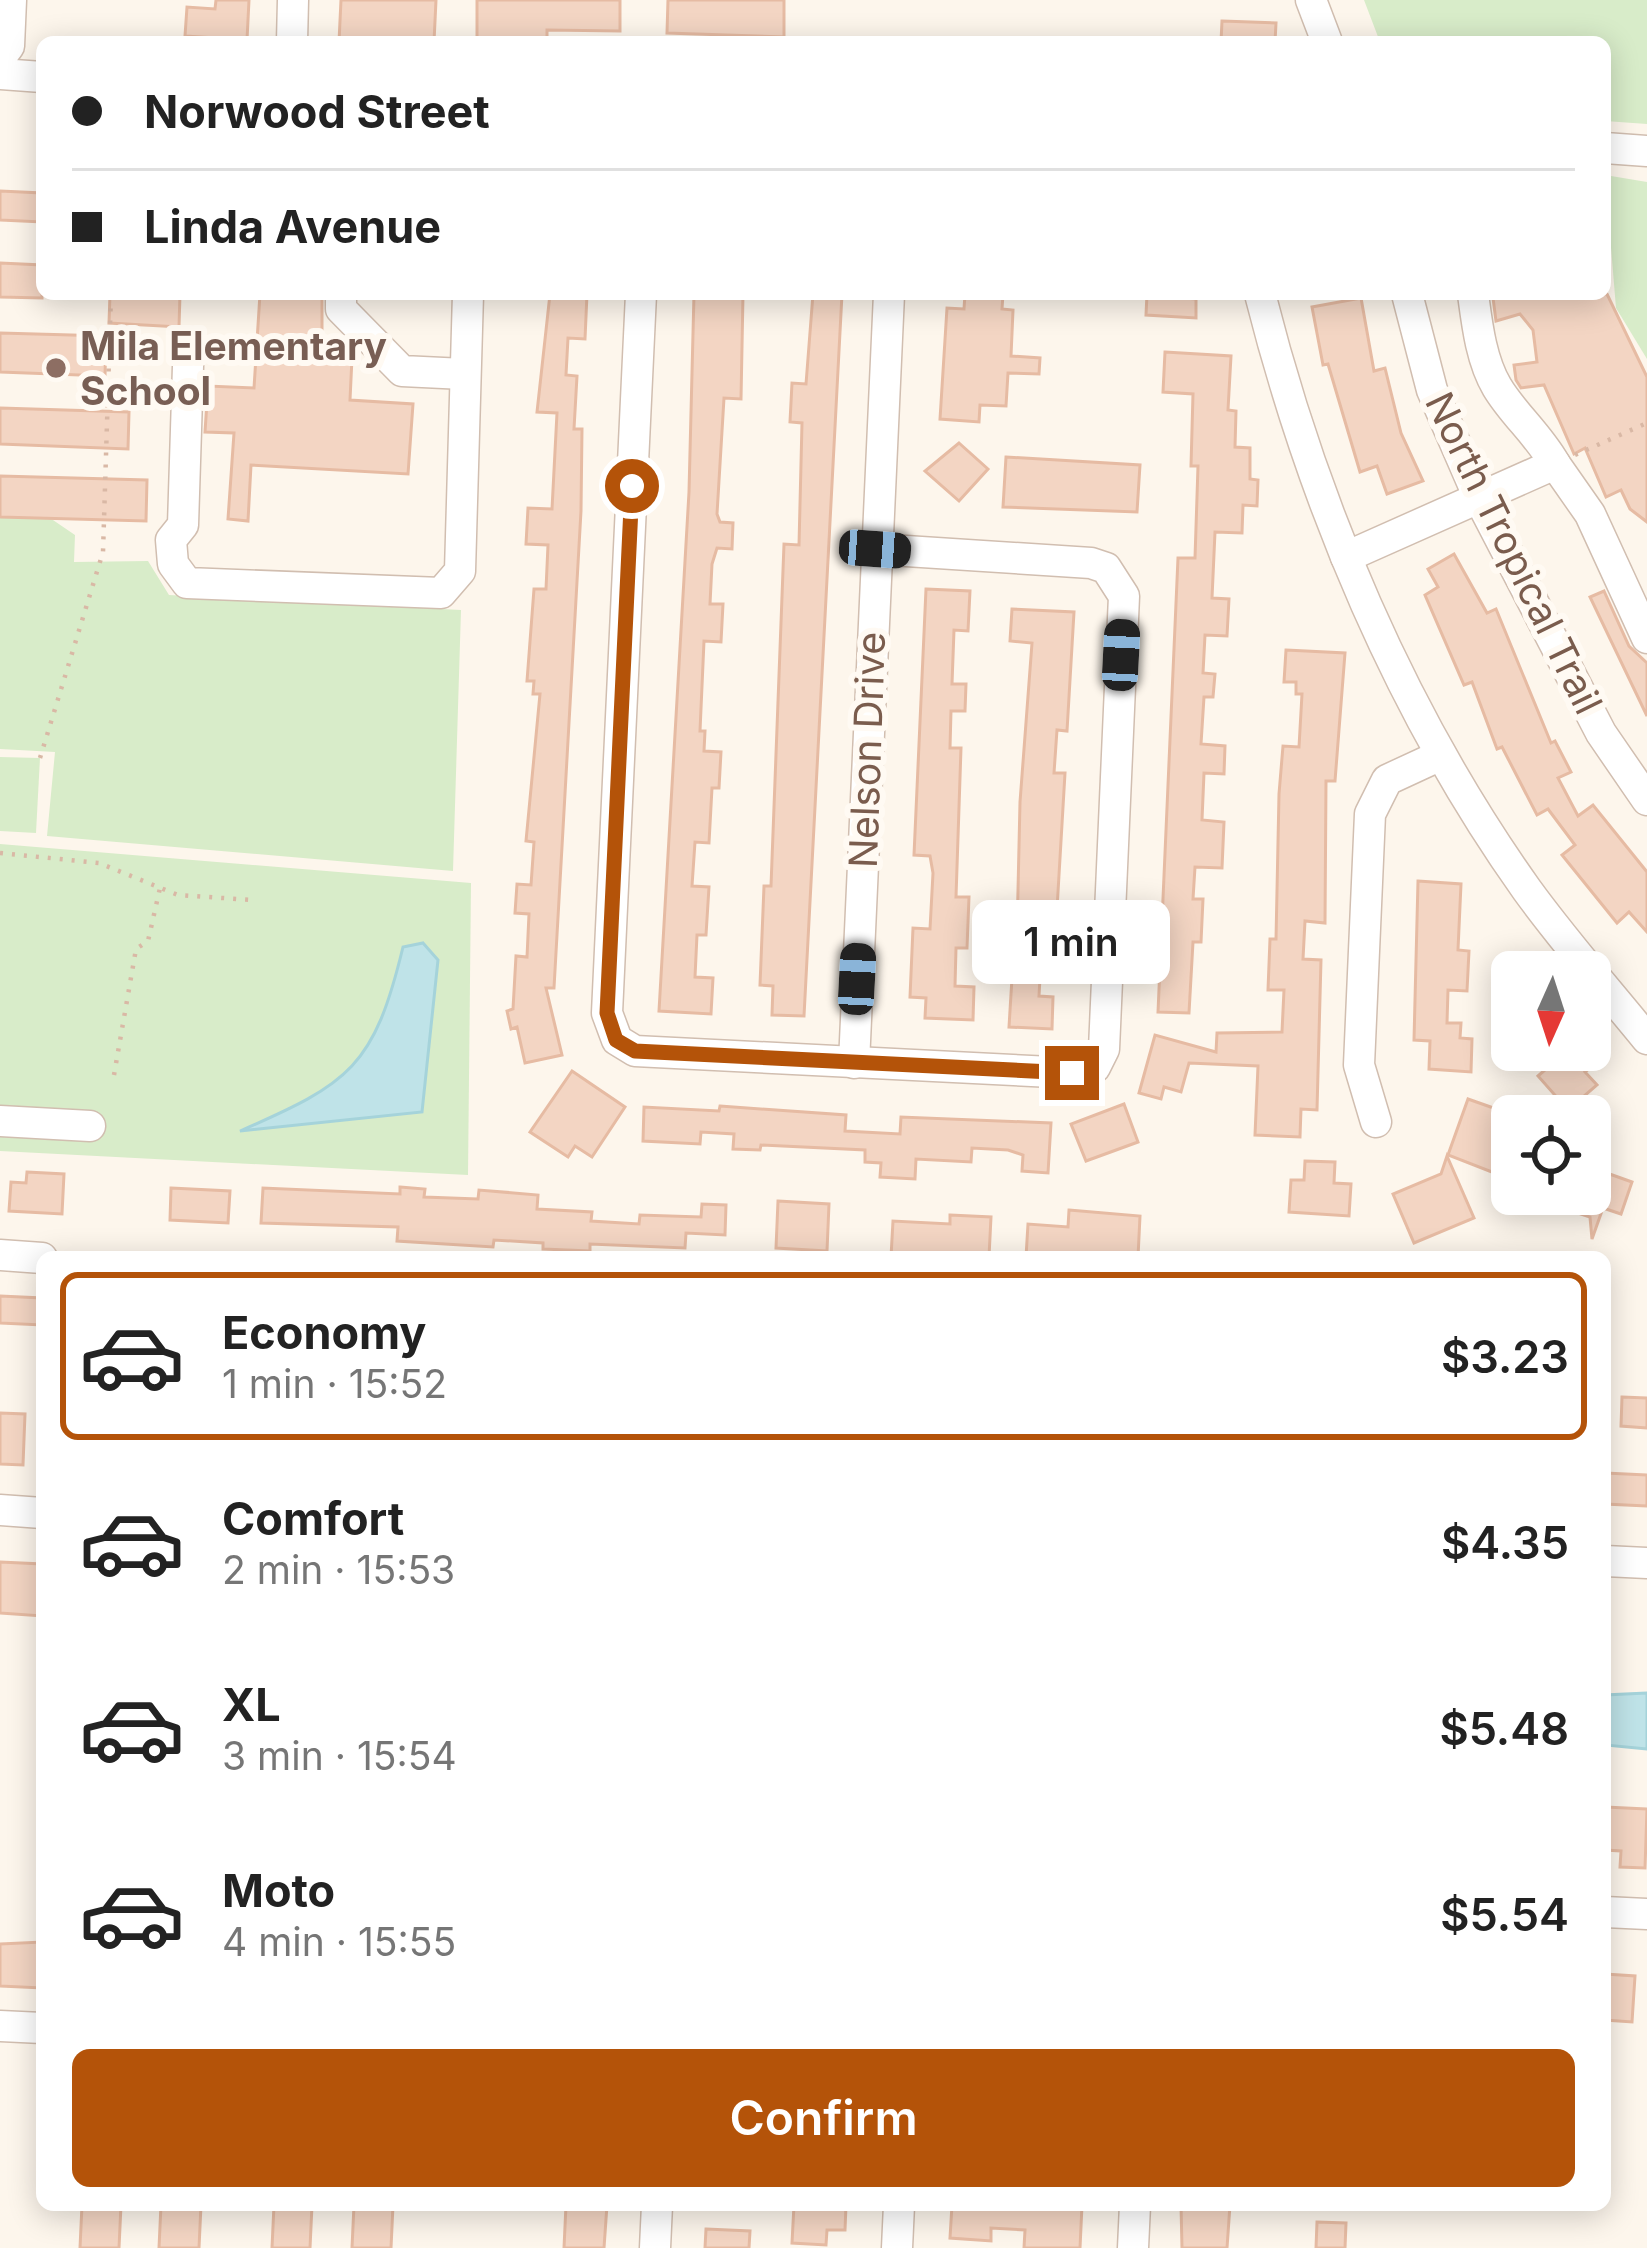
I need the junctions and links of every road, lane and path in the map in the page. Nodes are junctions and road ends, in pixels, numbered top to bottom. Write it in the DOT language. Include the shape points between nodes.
graph roads {
  1 [pos="10,0"];
  2 [pos="293,0"];
  3 [pos="1311,0"];
  4 [pos="292,36"];
  5 [pos="1326,36"];
  6 [pos="0,58"];
  7 [pos="0,74"];
  8 [pos="36,76"];
  9 [pos="1611,148"];
  10 [pos="1647,151"];
  11 [pos="111,300"];
  12 [pos="341,300"];
  13 [pos="468,300"];
  14 [pos="641,300"];
  15 [pos="889,300"];
  16 [pos="1262,300"];
  17 [pos="1409,300"];
  18 [pos="1474,300"];
  19 [pos="188,366"];
  20 [pos="464,374"];
  21 [pos="1647,423"];
  22 [pos="1555,464"];
  23 [pos="1479,498"];
  24 [pos="875,549"];
  25 [pos="1346,557"];
  26 [pos="1643,624"];
  27 [pos="1441,754"];
  28 [pos="40,758"];
  29 [pos="1647,800"];
  30 [pos="0,853"];
  31 [pos="160,888"];
  32 [pos="252,900"];
  33 [pos="1647,1039"];
  34 [pos="854,1063"];
  35 [pos="114,1075"];
  36 [pos="0,1121"];
  37 [pos="1376,1122"];
  38 [pos="90,1126"];
  39 [pos="0,1256"];
  40 [pos="36,1258"];
  41 [pos="0,1510"];
  42 [pos="36,1513"];
  43 [pos="1611,1561"];
  44 [pos="1647,1564"];
  45 [pos="1611,1912"];
  46 [pos="1647,1914"];
  47 [pos="0,2026"];
  48 [pos="36,2028"];
  49 [pos="657,2211"];
  50 [pos="899,2211"];
  51 [pos="1135,2211"];
  52 [pos="655,2248"];
  53 [pos="897,2248"];
  54 [pos="1133,2248"];
  1 -- 6 [label="street" via="9,46"];
  2 -- 4 [label="street"];
  3 -- 5 [label="street"];
  7 -- 8 [label="street"];
  9 -- 10 [label="street"];
  11 -- 28 [label="path" via="103,552"];
  12 -- 20 [label="street" via="401,371"];
  13 -- 20 [label="street"];
  14 -- 34 [label="street" via="607,1013 616,1040 635,1051"];
  15 -- 24 [label="street, Nelson Drive"];
  16 -- 25 [label="street" via="1294,423"];
  17 -- 23 [label="street, North Tropical Trail" via="1432,390"];
  18 -- 22 [label="street" via="1497,387"];
  19 -- 20 [label="street" via="183,525 171,540 173,564 187,583 441,593 460,571"];
  21 -- 22 [label="path"];
  22 -- 23 [label="street"];
  22 -- 26 [label="street"];
  23 -- 25 [label="street"];
  23 -- 29 [label="street, North Tropical Trail" via="1601,733"];
  24 -- 34 [label="street, Nelson Drive"];
  24 -- 34 [label="street" via="1091,563 1106,568 1124,596 1104,1049 1095,1067 1072,1073"];
  25 -- 27 [label="street"];
  27 -- 33 [label="street" via="1527,890"];
  27 -- 37 [label="street" via="1387,780 1370,814 1359,1065"];
  30 -- 31 [label="path" via="99,863"];
  31 -- 32 [label="path" via="208,901 208,894"];
  31 -- 35 [label="path" via="148,941 136,949"];
  36 -- 38 [label="street"];
  39 -- 40 [label="street"];
  41 -- 42 [label="street"];
  43 -- 44 [label="street"];
  45 -- 46 [label="street"];
  47 -- 48 [label="street"];
  49 -- 52 [label="street"];
  50 -- 53 [label="street"];
  51 -- 54 [label="street"];
}
